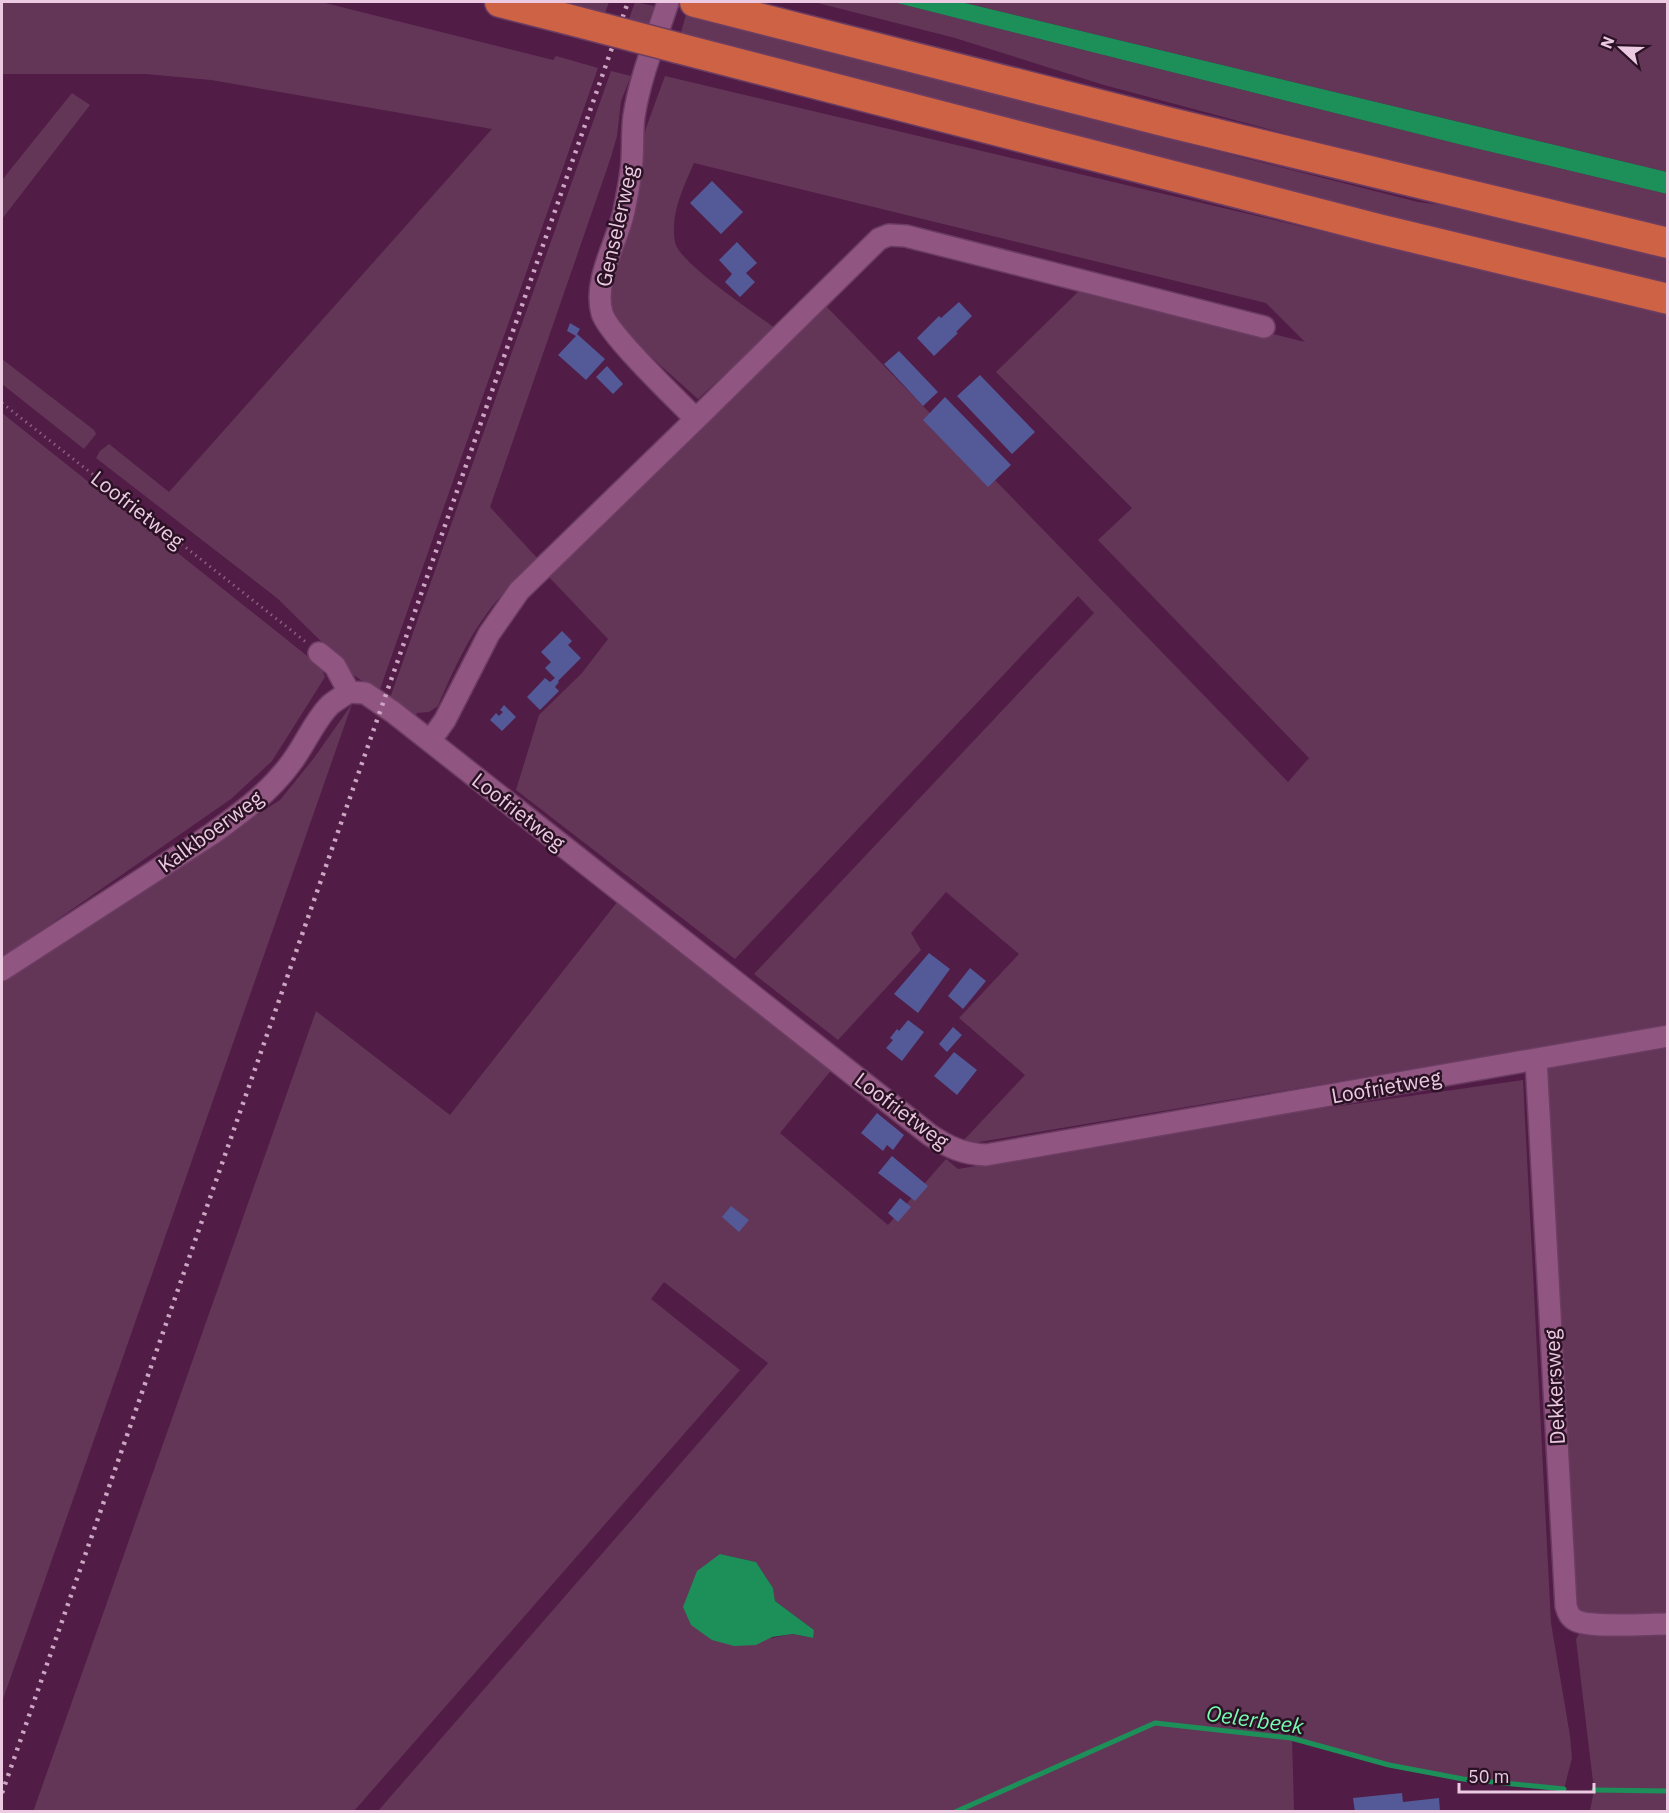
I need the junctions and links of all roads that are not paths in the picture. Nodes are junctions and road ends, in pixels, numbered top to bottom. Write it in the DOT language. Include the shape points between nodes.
graph roads {
  1 [pos="500,2"];
  2 [pos="668,2"];
  3 [pos="695,2"];
  4 [pos="1668,243"];
  5 [pos="1668,299"];
  6 [pos="1264,327"];
  7 [pos="696,419"];
  8 [pos="319,653"];
  9 [pos="349,692"];
  10 [pos="430,741"];
  11 [pos="2,969"];
  12 [pos="1668,1036"];
  13 [pos="1536,1059"];
  14 [pos="1668,1624"];
  1 -- 5 [label="highway, bridge" via="1378,229"];
  2 -- 7 [label="street, Genselerweg" via="639,94 629,186 600,295 603,315 618,336"];
  3 -- 4 [label="highway" via="1171,123"];
  6 -- 7 [label="street" via="906,236 889,235 879,239"];
  7 -- 10 [label="street" via="519,591 489,634"];
  8 -- 9 [label="street" via="335,666"];
  9 -- 10 [label="street, Loofrietweg" via="365,693"];
  9 -- 11 [label="street, Kalkboerweg" via="320,717 291,764 245,810"];
  10 -- 13 [label="street, Loofrietweg" via="930,1135 962,1153 986,1155"];
  12 -- 13 [label="street, Loofrietweg"];
  13 -- 14 [label="street, Dekkersweg" via="1566,1606 1576,1621"];
}
